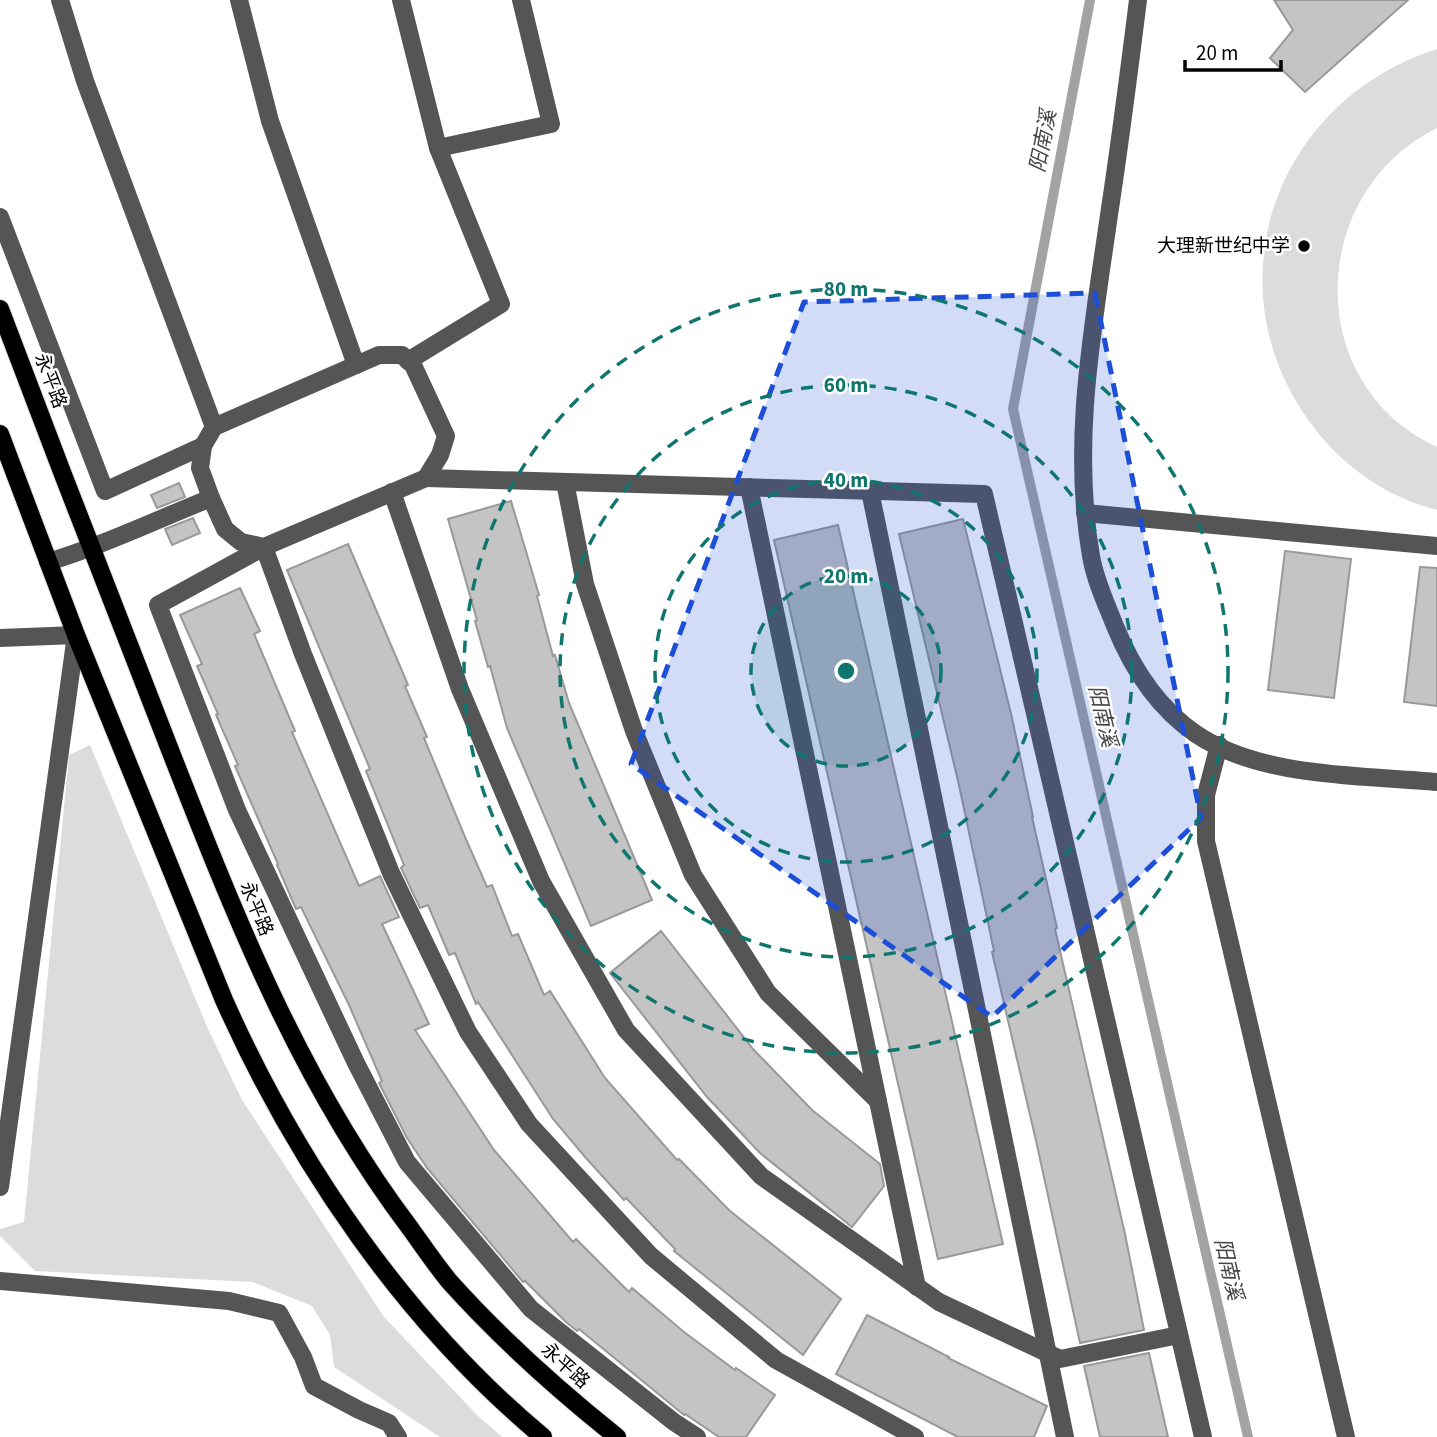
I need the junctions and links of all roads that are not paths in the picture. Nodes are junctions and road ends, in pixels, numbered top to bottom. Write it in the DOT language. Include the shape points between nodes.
graph roads {
  1 [pos="60,0"];
  2 [pos="239,0"];
  3 [pos="401,0"];
  4 [pos="522,0"];
  5 [pos="1138,0"];
  6 [pos="438,148"];
  7 [pos="0,217"];
  8 [pos="0,309"];
  9 [pos="408,360"];
  10 [pos="356,365"];
  11 [pos="214,427"];
  12 [pos="0,434"];
  13 [pos="204,446"];
  14 [pos="426,478"];
  15 [pos="565,482"];
  16 [pos="749,487"];
  17 [pos="870,491"];
  18 [pos="392,492"];
  19 [pos="211,498"];
  20 [pos="1085,513"];
  21 [pos="1437,546"];
  22 [pos="264,547"];
  23 [pos="91,549"];
  24 [pos="48,562"];
  25 [pos="76,635"];
  26 [pos="0,638"];
  27 [pos="1219,745"];
  28 [pos="1437,782"];
  29 [pos="878,1101"];
  30 [pos="0,1187"];
  31 [pos="0,1281"];
  32 [pos="917,1287"];
  33 [pos="1179,1335"];
  34 [pos="1048,1353"];
  35 [pos="398,1437"];
  36 [pos="543,1437"];
  37 [pos="617,1437"];
  38 [pos="697,1437"];
  39 [pos="915,1437"];
  40 [pos="1065,1437"];
  41 [pos="1203,1437"];
  42 [pos="1346,1437"];
  1 -- 11 [label="street" via="85,81"];
  2 -- 10 [label="street" via="270,121"];
  3 -- 6 [label="street"];
  4 -- 6 [label="street" via="551,124"];
  5 -- 20 [label="street" via="1086,372"];
  6 -- 9 [label="street" via="501,304"];
  7 -- 13 [label="street" via="105,491"];
  8 -- 23 [label="main road, 永平路"];
  9 -- 10 [label="street" via="402,355 379,355"];
  9 -- 14 [label="street" via="446,436"];
  10 -- 11 [label="street"];
  11 -- 13 [label="street"];
  12 -- 24 [label="main road"];
  13 -- 19 [label="street" via="200,468"];
  14 -- 15 [label="street"];
  14 -- 18 [label="street"];
  15 -- 16 [label="street"];
  15 -- 29 [label="street" via="585,584 634,731 693,875 768,993"];
  16 -- 17 [label="street"];
  16 -- 29 [label="street"];
  17 -- 33 [label="street" via="984,494"];
  17 -- 34 [label="street"];
  18 -- 22 [label="street"];
  18 -- 32 [label="street" via="460,689 541,881 626,1030 761,1176"];
  19 -- 22 [label="street" via="225,529 241,542"];
  19 -- 23 [label="street"];
  20 -- 21 [label="street"];
  20 -- 27 [label="street" via="1101,591 1142,680 1196,734"];
  22 -- 38 [label="street" via="158,605 237,810 356,1063 407,1162 531,1308"];
  22 -- 39 [label="street" via="391,873 468,1032 529,1124 651,1256 776,1360"];
  23 -- 24 [label="street"];
  23 -- 37 [label="main road, 永平路" via="257,967 327,1101 376,1183 447,1279 506,1342"];
  24 -- 25 [label="main road"];
  25 -- 26 [label="street"];
  25 -- 30 [label="street"];
  25 -- 36 [label="main road" via="223,1000 294,1137 394,1284 462,1359"];
  27 -- 28 [label="street" via="1290,769"];
  27 -- 42 [label="street" via="1206,795 1206,841"];
  29 -- 32 [label="street"];
  31 -- 35 [label="street" via="229,1301 279,1313 314,1386 389,1423"];
  32 -- 34 [label="street"];
  33 -- 34 [label="street" via="1060,1359"];
  33 -- 41 [label="street"];
  34 -- 40 [label="street"];
}
